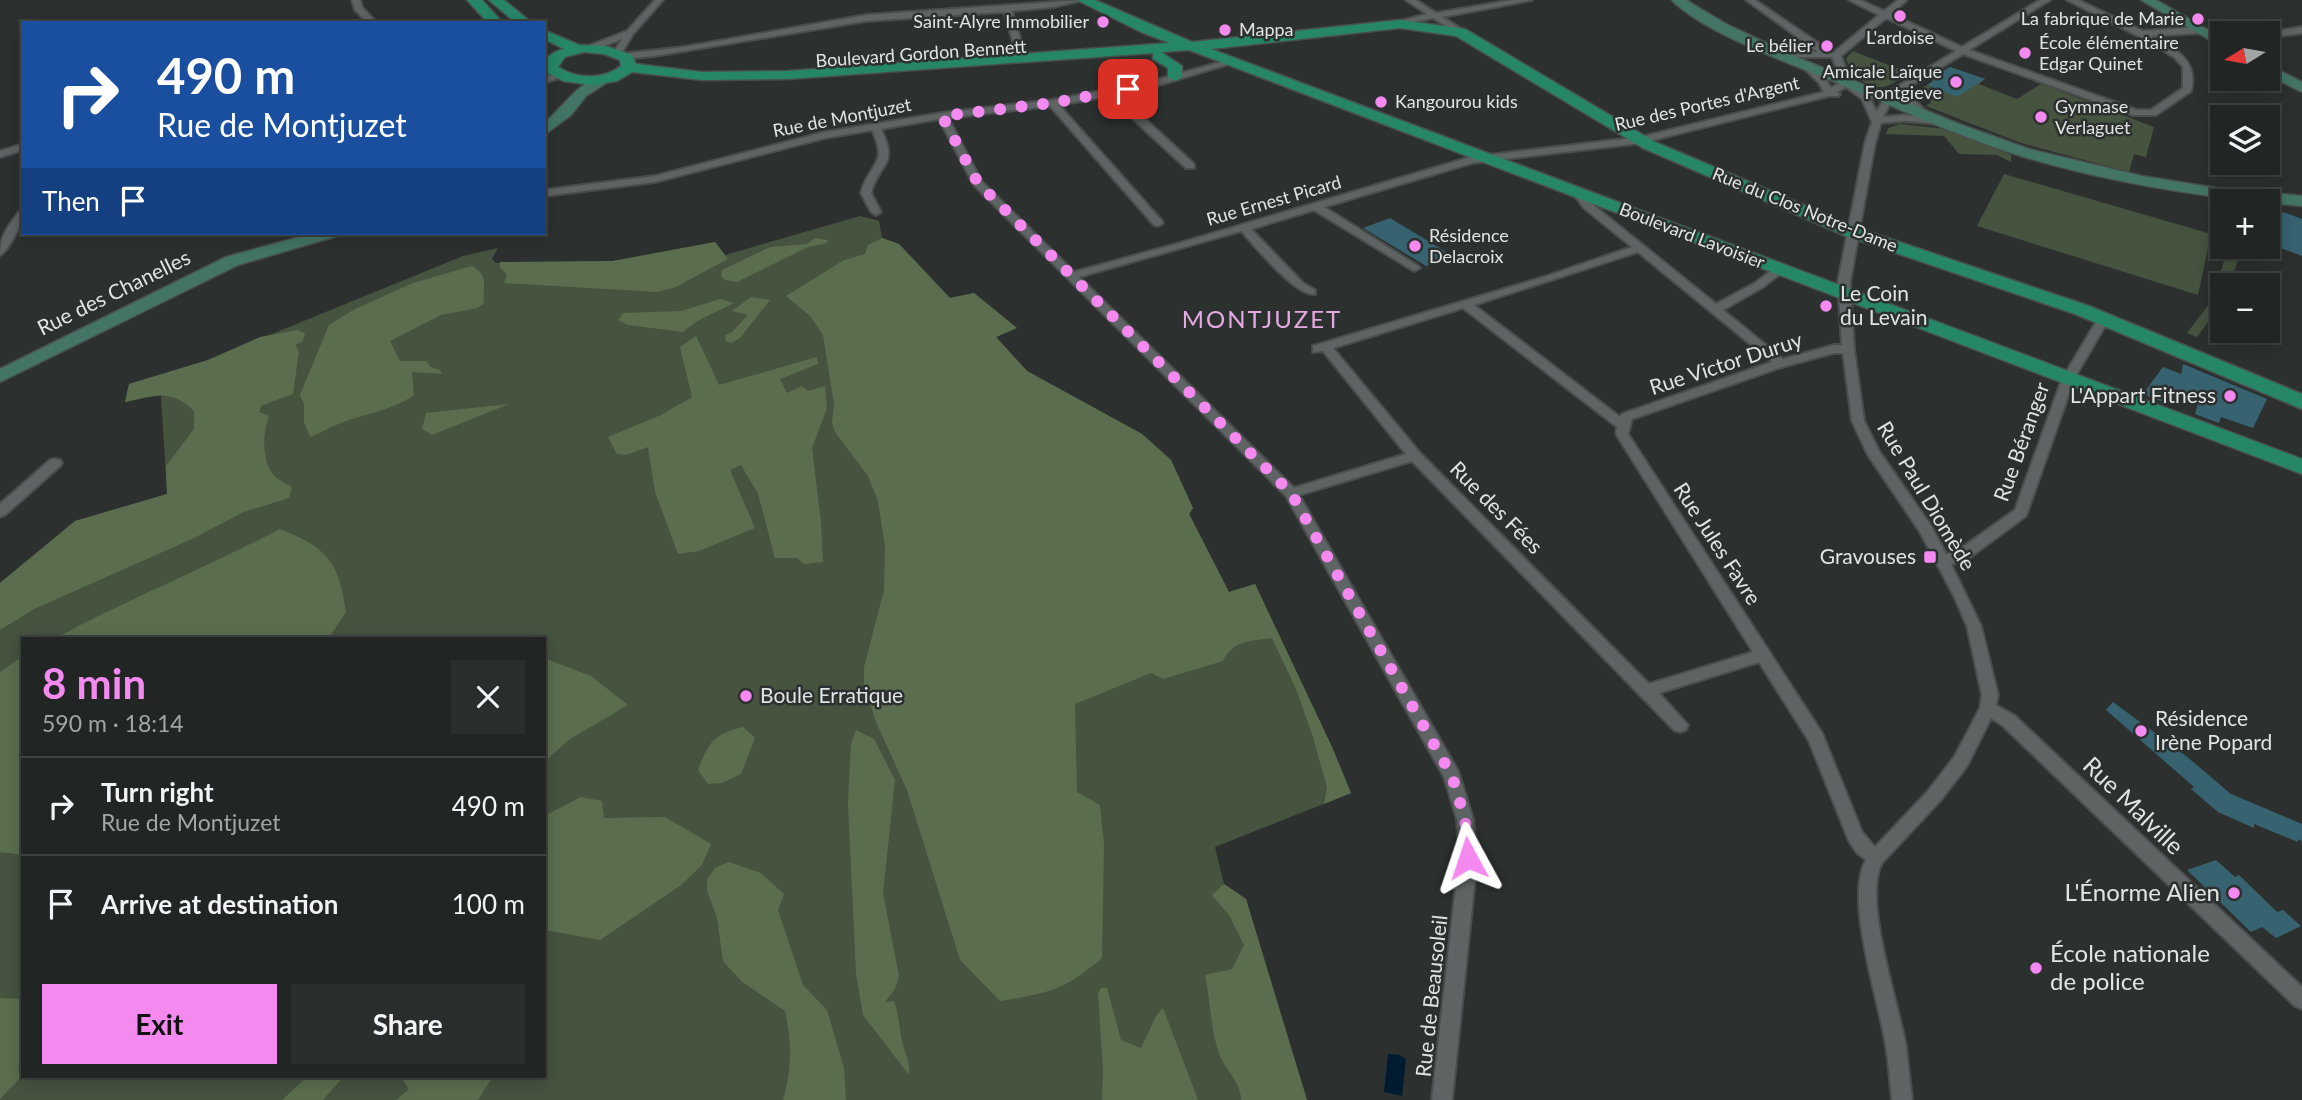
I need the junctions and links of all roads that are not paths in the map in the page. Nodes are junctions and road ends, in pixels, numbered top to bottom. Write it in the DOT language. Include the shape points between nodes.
graph roads {
  1 [pos="356,0"];
  2 [pos="474,0"];
  3 [pos="496,0"];
  4 [pos="659,0"];
  5 [pos="929,0"];
  6 [pos="1081,0"];
  7 [pos="1410,0"];
  8 [pos="1528,0"];
  9 [pos="1678,0"];
  10 [pos="1750,0"];
  11 [pos="1853,0"];
  12 [pos="1903,0"];
  13 [pos="2046,0"];
  14 [pos="2071,0"];
  15 [pos="2147,0"];
  16 [pos="1007,8"];
  17 [pos="935,14"];
  18 [pos="1434,15"];
  19 [pos="1886,15"];
  20 [pos="371,21"];
  21 [pos="494,21"];
  22 [pos="522,21"];
  23 [pos="1399,24"];
  24 [pos="1146,29"];
  25 [pos="2199,30"];
  26 [pos="1460,32"];
  27 [pos="2300,32"];
  28 [pos="630,33"];
  29 [pos="2138,34"];
  30 [pos="2280,34"];
  31 [pos="546,35"];
  32 [pos="2210,36"];
  33 [pos="1267,39"];
  34 [pos="1190,46"];
  35 [pos="1019,48"];
  36 [pos="583,49"];
  37 [pos="1132,50"];
  38 [pos="1964,51"];
  39 [pos="1777,55"];
  40 [pos="1832,55"];
  41 [pos="1158,56"];
  42 [pos="625,59"];
  43 [pos="1236,64"];
  44 [pos="1807,67"];
  45 [pos="557,72"];
  46 [pos="2280,76"];
  47 [pos="1175,77"];
  48 [pos="608,78"];
  49 [pos="1847,83"];
  50 [pos="1902,87"];
  51 [pos="2302,88"];
  52 [pos="1110,92"];
  53 [pos="1829,93"];
  54 [pos="1887,99"];
  55 [pos="1052,103"];
  56 [pos="1871,106"];
  57 [pos="1924,114"];
  58 [pos="942,116"];
  59 [pos="1876,121"];
  60 [pos="1940,121"];
  61 [pos="876,128"];
  62 [pos="546,129"];
  63 [pos="1641,141"];
  64 [pos="21,148"];
  65 [pos="0,154"];
  66 [pos="1488,158"];
  67 [pos="1190,166"];
  68 [pos="1577,192"];
  69 [pos="546,193"];
  70 [pos="2302,201"];
  71 [pos="1317,207"];
  72 [pos="876,212"];
  73 [pos="21,216"];
  74 [pos="1158,223"];
  75 [pos="1244,228"];
  76 [pos="1852,232"];
  77 [pos="324,235"];
  78 [pos="1639,248"];
  79 [pos="0,252"];
  80 [pos="1414,268"];
  81 [pos="1780,269"];
  82 [pos="1070,276"];
  83 [pos="1311,292"];
  84 [pos="1846,294"];
  85 [pos="1465,304"];
  86 [pos="1716,309"];
  87 [pos="2103,319"];
  88 [pos="1849,349"];
  89 [pos="1781,363"];
  90 [pos="0,376"];
  91 [pos="2068,379"];
  92 [pos="2302,402"];
  93 [pos="1624,426"];
  94 [pos="1415,456"];
  95 [pos="55,463"];
  96 [pos="2302,467"];
  97 [pos="1291,493"];
  98 [pos="0,512"];
  99 [pos="1942,560"];
  100 [pos="1763,655"];
  101 [pos="1646,691"];
  102 [pos="1988,708"];
  103 [pos="1680,725"];
  104 [pos="1876,858"];
  105 [pos="2302,1000"];
  106 [pos="1443,1100"];
  107 [pos="1902,1100"];
  1 -- 20 [label="street"];
  2 -- 21 [label="main road"];
  3 -- 22 [label="main road"];
  4 -- 28 [label="street"];
  5 -- 17 [label="street"];
  6 -- 16 [label="street"];
  6 -- 24 [label="main road, Boulevard Lavoisier"];
  7 -- 18 [label="street, Rue du Clos Notre-Dame"];
  8 -- 18 [label="street"];
  9 -- 39 [label="street" via="1730,34"];
  10 -- 40 [label="street"];
  11 -- 19 [label="street"];
  12 -- 19 [label="street"];
  13 -- 38 [label="street"];
  14 -- 29 [label="street"];
  15 -- 25 [label="street"];
  16 -- 17 [label="street"];
  16 -- 35 [label="street"];
  17 -- 42 [label="street" via="810,25"];
  18 -- 23 [label="street"];
  18 -- 26 [label="street, Rue du Clos Notre-Dame"];
  19 -- 38 [label="street"];
  19 -- 40 [label="street"];
  23 -- 26 [label="main road, Boulevard Gordon Bennett"];
  23 -- 33 [label="main road, Boulevard Gordon Bennett"];
  24 -- 34 [label="main road, Boulevard Lavoisier"];
  24 -- 37 [label="main road" via="1143,41"];
  25 -- 29 [label="street"];
  25 -- 32 [label="street"];
  26 -- 63 [label="main road, Rue du Clos Notre-Dame"];
  27 -- 30 [label="street"];
  28 -- 36 [label="street"];
  28 -- 42 [label="street"];
  29 -- 38 [label="street" via="2186,63 2188,89 2153,113 2136,113"];
  31 -- 36 [label="main road, Boulevard Gordon Bennett"];
  33 -- 34 [label="main road, Boulevard Gordon Bennett"];
  33 -- 43 [label="main road" via="1242,51"];
  34 -- 37 [label="main road, Boulevard Gordon Bennett"];
  34 -- 43 [label="main road, Boulevard Lavoisier"];
  36 -- 42 [label="main road, Boulevard Gordon Bennett"];
  36 -- 45 [label="main road"];
  37 -- 42 [label="main road, Boulevard Gordon Bennett" via="788,75 666,74"];
  38 -- 50 [label="street"];
  39 -- 40 [label="street"];
  39 -- 44 [label="street"];
  40 -- 49 [label="street"];
  41 -- 43 [label="main road, Boulevard Gordon Bennett"];
  41 -- 47 [label="main road" via="1175,66"];
  41 -- 48 [label="main road, Boulevard Gordon Bennett" via="734,85"];
  42 -- 48 [label="main road"];
  43 -- 47 [label="street, Rue de Montjuzet"];
  43 -- 66 [label="main road, Boulevard Lavoisier"];
  44 -- 49 [label="street"];
  44 -- 53 [label="street"];
  45 -- 48 [label="main road"];
  45 -- 62 [label="street" via="566,112"];
  46 -- 51 [label="street"];
  47 -- 52 [label="street, Rue de Montjuzet"];
  49 -- 53 [label="street, Rue des Portes d'Argent"];
  49 -- 54 [label="street"];
  49 -- 56 [label="street"];
  50 -- 54 [label="street"];
  50 -- 57 [label="street"];
  52 -- 55 [label="street, Rue de Montjuzet"];
  52 -- 67 [label="street"];
  53 -- 56 [label="street" via="1857,98"];
  53 -- 63 [label="street, Rue des Portes d'Argent"];
  54 -- 57 [label="street"];
  54 -- 59 [label="street, Rue Paul Diomède"];
  55 -- 58 [label="street, Rue de Montjuzet"];
  55 -- 74 [label="street"];
  56 -- 59 [label="street"];
  57 -- 60 [label="street"];
  58 -- 61 [label="street, Rue de Montjuzet"];
  58 -- 82 [label="street, Rue de Beausoleil" via="978,183"];
  59 -- 60 [label="street"];
  59 -- 76 [label="street, Rue Paul Diomède"];
  60 -- 70 [label="street" via="2022,150 2134,179 2209,193"];
  61 -- 69 [label="street, Rue de Montjuzet" via="825,135 655,179"];
  61 -- 72 [label="street" via="884,159 866,193"];
  63 -- 66 [label="street, Rue des Portes d'Argent"];
  63 -- 76 [label="main road, Rue du Clos Notre-Dame"];
  64 -- 65 [label="street"];
  66 -- 68 [label="main road, Boulevard Lavoisier"];
  66 -- 71 [label="street, Rue Ernest Picard"];
  68 -- 78 [label="street"];
  68 -- 81 [label="main road, Boulevard Lavoisier"];
  71 -- 75 [label="street, Rue Ernest Picard"];
  71 -- 80 [label="street"];
  73 -- 79 [label="street"];
  75 -- 82 [label="street, Rue Ernest Picard"];
  75 -- 83 [label="street"];
  76 -- 84 [label="street, Rue Paul Diomède"];
  76 -- 87 [label="main road, Rue du Clos Notre-Dame"];
  77 -- 90 [label="street, Rue des Chanelles" via="232,261"];
  78 -- 85 [label="street"];
  78 -- 86 [label="street"];
  81 -- 84 [label="main road, Boulevard Lavoisier"];
  81 -- 86 [label="street"];
  82 -- 97 [label="street, Rue de Beausoleil"];
  84 -- 88 [label="street, Rue Paul Diomède"];
  84 -- 91 [label="main road, Boulevard Lavoisier"];
  85 -- 93 [label="street"];
  85 -- 94 [label="street, Rue des Fées" via="1321,348"];
  86 -- 89 [label="street"];
  87 -- 91 [label="street, Rue Béranger"];
  87 -- 92 [label="main road, Rue du Clos Notre-Dame"];
  88 -- 89 [label="street, Rue Victor Duruy"];
  88 -- 99 [label="street, Rue Paul Diomède" via="1854,404 1864,437"];
  89 -- 93 [label="street, Rue Victor Duruy" via="1626,417"];
  91 -- 96 [label="main road, Boulevard Lavoisier"];
  91 -- 99 [label="street, Rue Béranger" via="2021,513 1960,557"];
  93 -- 100 [label="street, Rue Jules Favre" via="1622,434"];
  94 -- 97 [label="street"];
  94 -- 101 [label="street, Rue des Fées"];
  95 -- 98 [label="street"];
  97 -- 106 [label="street, Rue de Beausoleil" via="1421,719 1460,798 1468,858"];
  99 -- 102 [label="street, Rue Paul Diomède" via="1974,626 1990,695"];
  100 -- 101 [label="street"];
  100 -- 104 [label="street, Rue Jules Favre" via="1816,738 1855,836"];
  101 -- 103 [label="street, Rue des Fées"];
  102 -- 104 [label="street" via="1961,761"];
  102 -- 105 [label="street, Rue Malville" via="2009,721"];
  104 -- 107 [label="street" via="1868,872 1866,892"];
}
